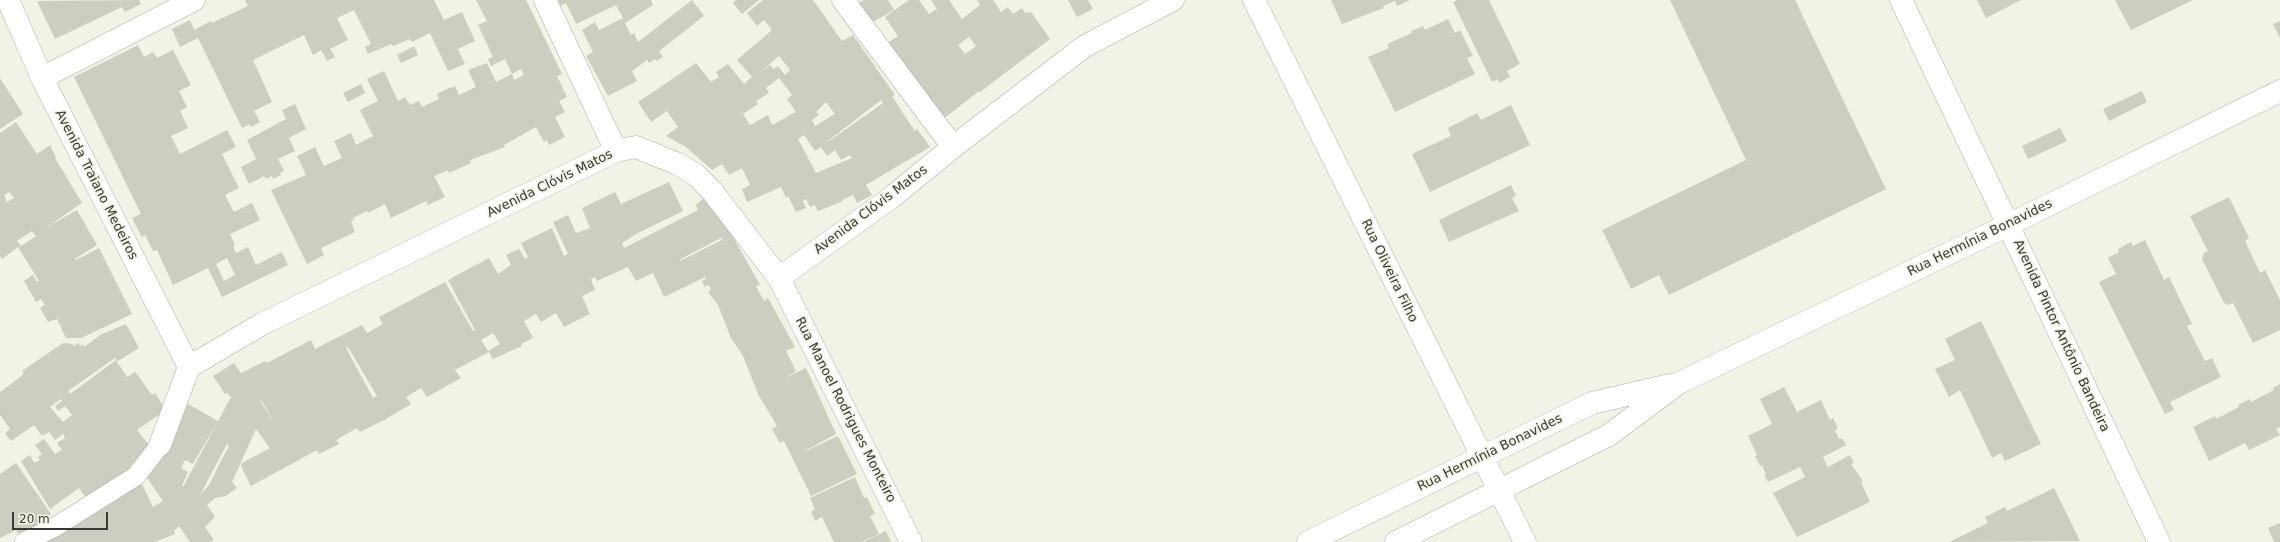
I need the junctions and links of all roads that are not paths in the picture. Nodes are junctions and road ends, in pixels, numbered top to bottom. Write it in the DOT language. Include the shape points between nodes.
graph roads {
  1 [pos="8,0"];
  2 [pos="194,0"];
  3 [pos="545,0"];
  4 [pos="843,0"];
  5 [pos="1173,0"];
  6 [pos="1254,0"];
  7 [pos="1901,0"];
  8 [pos="42,78"];
  9 [pos="2280,91"];
  10 [pos="953,147"];
  11 [pos="616,151"];
  12 [pos="2008,225"];
  13 [pos="779,278"];
  14 [pos="189,367"];
  15 [pos="1679,382"];
  16 [pos="160,445"];
  17 [pos="1483,456"];
  18 [pos="1500,490"];
  19 [pos="24,542"];
  20 [pos="911,542"];
  21 [pos="1308,542"];
  22 [pos="1396,542"];
  23 [pos="1525,542"];
  24 [pos="2159,542"];
  1 -- 8 [label="street, Avenida Traiano Medeiros"];
  2 -- 8 [label="street"];
  3 -- 11 [label="street"];
  4 -- 10 [label="street"];
  5 -- 10 [label="street, Avenida Clóvis Matos" via="1085,46"];
  6 -- 17 [label="street, Rua Oliveira Filho"];
  7 -- 12 [label="street, Avenida Pintor Antônio Bandeira"];
  8 -- 14 [label="street, Avenida Traiano Medeiros"];
  9 -- 12 [label="street, Rua Hermínia Bonavides"];
  10 -- 13 [label="street, Avenida Clóvis Matos" via="892,197"];
  11 -- 13 [label="street, Avenida Clóvis Matos" via="636,147 678,164 696,175 712,190"];
  11 -- 14 [label="street, Avenida Clóvis Matos" via="262,324"];
  12 -- 15 [label="street, Rua Hermínia Bonavides"];
  12 -- 24 [label="street, Avenida Pintor Antônio Bandeira"];
  13 -- 20 [label="street, Rua Manoel Rodrigues Monteiro"];
  14 -- 16 [label="street"];
  15 -- 17 [label="street, Rua Hermínia Bonavides" via="1592,403"];
  15 -- 18 [label="street, Rua Hermínia Bonavides" via="1609,435"];
  16 -- 19 [label="lane" via="136,476 55,527"];
  17 -- 18 [label="street, Rua Oliveira Filho"];
  17 -- 21 [label="street, Rua Hermínia Bonavides"];
  18 -- 22 [label="street, Rua Hermínia Bonavides"];
  18 -- 23 [label="street, Rua Oliveira Filho"];
}
